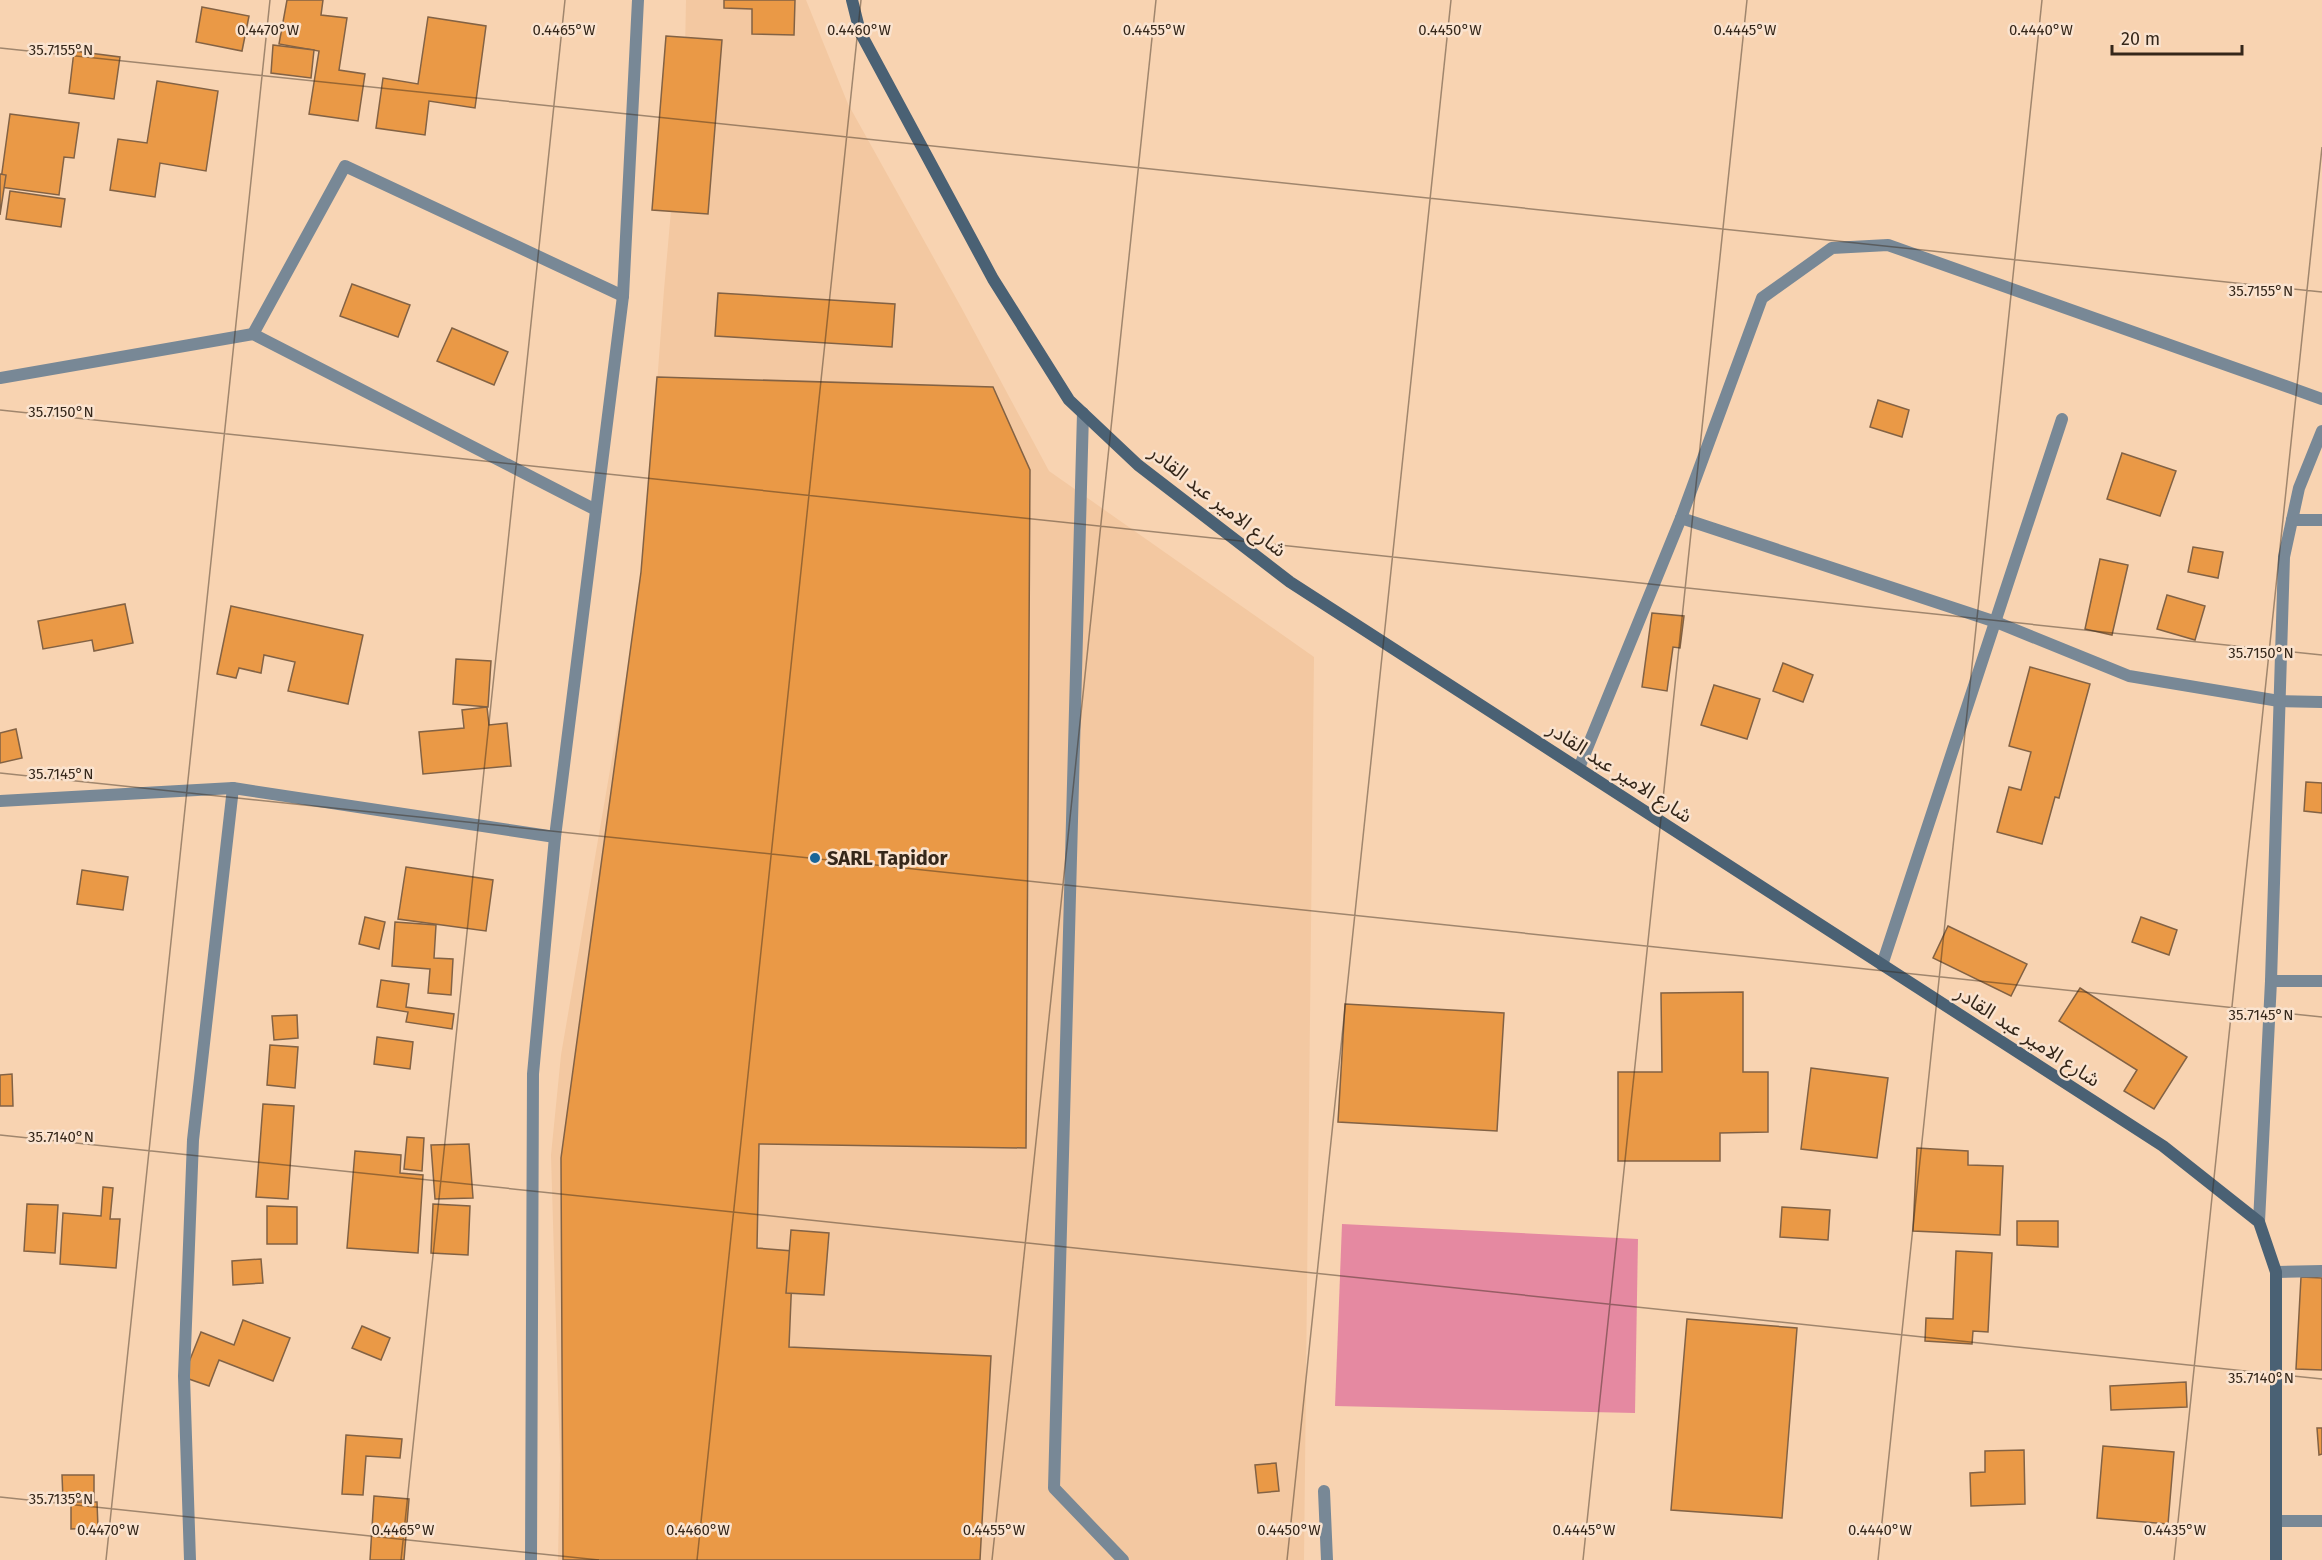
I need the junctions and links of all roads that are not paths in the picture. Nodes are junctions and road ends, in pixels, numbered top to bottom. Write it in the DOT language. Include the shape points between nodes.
graph roads {
  1 [pos="638,0"];
  2 [pos="852,0"];
  3 [pos="623,296"];
  4 [pos="252,334"];
  5 [pos="0,378"];
  6 [pos="2322,399"];
  7 [pos="1083,414"];
  8 [pos="2062,419"];
  9 [pos="2322,432"];
  10 [pos="596,510"];
  11 [pos="1681,518"];
  12 [pos="2292,520"];
  13 [pos="2322,520"];
  14 [pos="1996,622"];
  15 [pos="2278,701"];
  16 [pos="2322,702"];
  17 [pos="1579,768"];
  18 [pos="233,788"];
  19 [pos="0,801"];
  20 [pos="555,837"];
  21 [pos="1882,965"];
  22 [pos="2271,981"];
  23 [pos="2322,981"];
  24 [pos="2259,1222"];
  25 [pos="2322,1271"];
  26 [pos="2276,1272"];
  27 [pos="1324,1491"];
  28 [pos="2276,1521"];
  29 [pos="2322,1521"];
  30 [pos="190,1560"];
  31 [pos="531,1560"];
  32 [pos="1123,1560"];
  33 [pos="1327,1560"];
  34 [pos="2276,1560"];
  1 -- 3 [label="street"];
  2 -- 7 [label="main road, شارع الامير عبد القادر" via="860,32 993,279 1069,400"];
  3 -- 4 [label="street" via="345,166"];
  3 -- 10 [label="street"];
  4 -- 5 [label="street"];
  4 -- 10 [label="street"];
  6 -- 11 [label="street" via="1888,245 1832,248 1762,298"];
  7 -- 17 [label="main road, شارع الامير عبد القادر" via="1138,465 1290,582"];
  7 -- 32 [label="street" via="1054,1488"];
  8 -- 14 [label="street"];
  9 -- 12 [label="street" via="2299,488"];
  10 -- 20 [label="street"];
  11 -- 14 [label="street"];
  11 -- 17 [label="street"];
  12 -- 13 [label="street"];
  12 -- 15 [label="street" via="2284,557"];
  14 -- 15 [label="street" via="2129,676"];
  14 -- 21 [label="street"];
  15 -- 16 [label="street"];
  15 -- 22 [label="street"];
  17 -- 21 [label="main road, شارع الامير عبد القادر"];
  18 -- 19 [label="street"];
  18 -- 20 [label="street"];
  18 -- 30 [label="street" via="193,1140 184,1376"];
  20 -- 31 [label="street" via="533,1074"];
  21 -- 24 [label="main road, شارع الامير عبد القادر" via="2163,1146"];
  22 -- 23 [label="street"];
  22 -- 24 [label="street"];
  24 -- 26 [label="main road"];
  25 -- 26 [label="street"];
  26 -- 28 [label="main road"];
  27 -- 33 [label="street"];
  28 -- 29 [label="street"];
  28 -- 34 [label="main road"];
}
